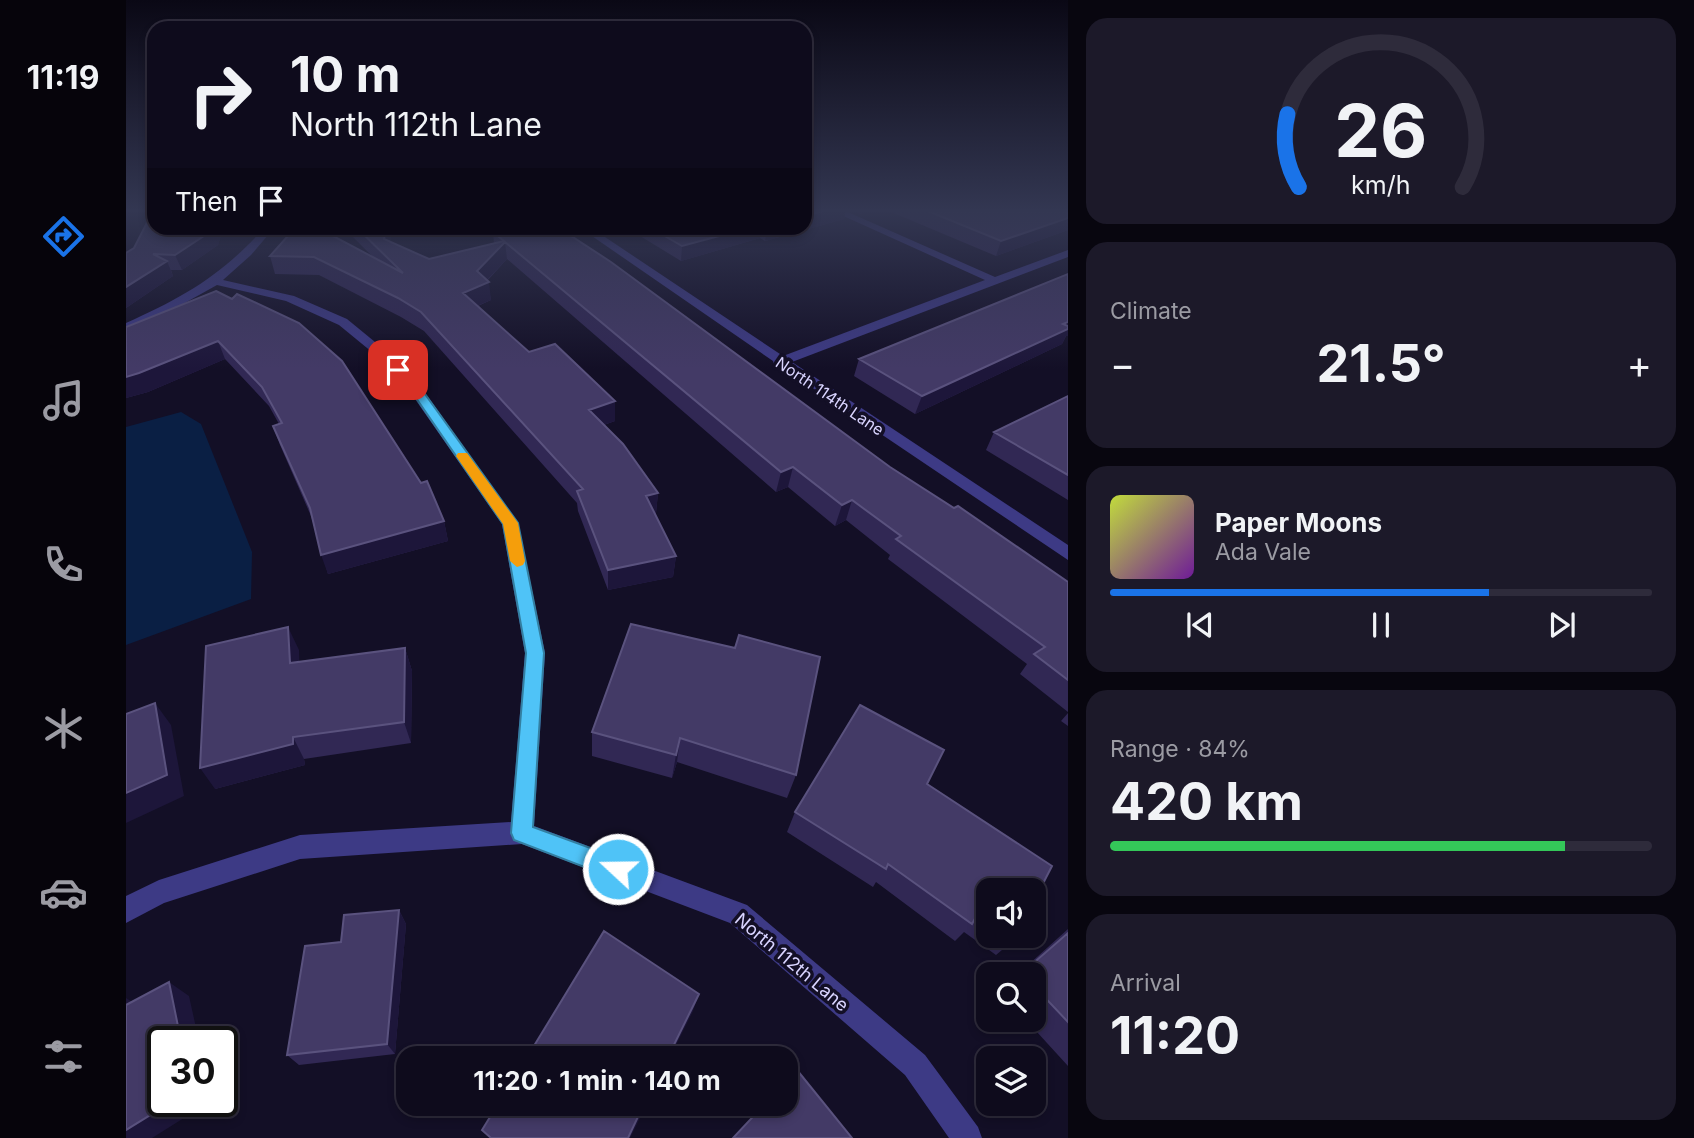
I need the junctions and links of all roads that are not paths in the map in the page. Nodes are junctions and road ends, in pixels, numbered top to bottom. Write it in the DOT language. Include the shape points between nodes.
graph roads {
  1 [pos="237,262"];
  2 [pos="635,262"];
  3 [pos="952,262"];
  4 [pos="1043,262"];
  5 [pos="993,280"];
  6 [pos="215,281"];
  7 [pos="126,327"];
  8 [pos="779,362"];
  9 [pos="1068,554"];
  10 [pos="522,833"];
  11 [pos="126,910"];
  12 [pos="967,1138"];
  1 -- 6 [label="street"];
  2 -- 8 [label="street, North 114th Lane"];
  3 -- 5 [label="street"];
  4 -- 5 [label="street"];
  5 -- 8 [label="street"];
  6 -- 7 [label="street"];
  6 -- 10 [label="street" via="300,303 343,321 413,386 510,523 535,653"];
  8 -- 9 [label="street, North 114th Lane"];
  10 -- 11 [label="street" via="300,847 159,892"];
  10 -- 12 [label="street, North 112th Lane" via="738,914 915,1065"];
}
